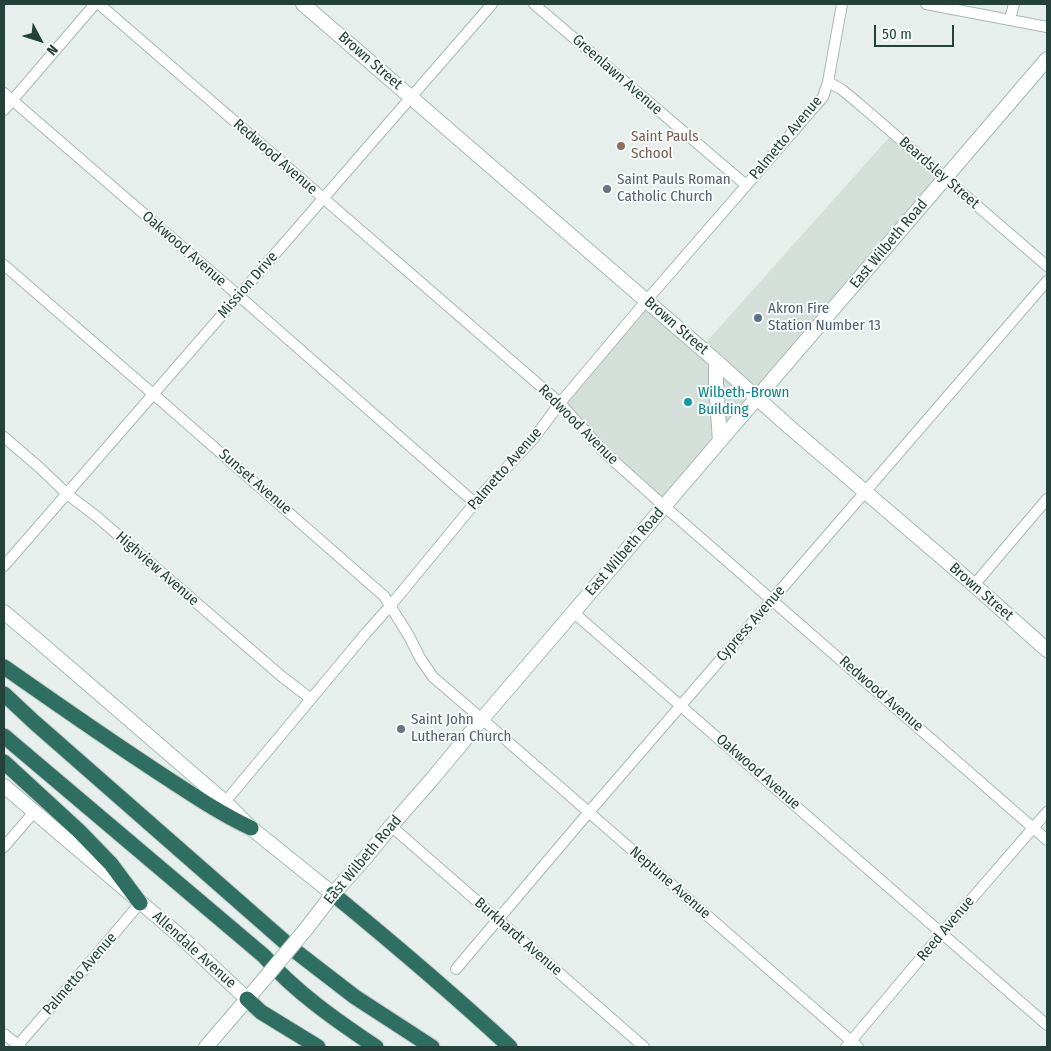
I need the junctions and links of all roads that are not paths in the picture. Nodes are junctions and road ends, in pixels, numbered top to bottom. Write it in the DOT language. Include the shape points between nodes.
graph roads {
  1 [pos="97,4"];
  2 [pos="303,4"];
  3 [pos="492,4"];
  4 [pos="534,4"];
  5 [pos="842,4"];
  6 [pos="926,4"];
  7 [pos="1014,4"];
  8 [pos="1010,19"];
  9 [pos="1047,27"];
  10 [pos="1047,59"];
  11 [pos="828,82"];
  12 [pos="4,93"];
  13 [pos="412,97"];
  14 [pos="12,101"];
  15 [pos="4,110"];
  16 [pos="945,178"];
  17 [pos="746,185"];
  18 [pos="324,198"];
  19 [pos="4,265"];
  20 [pos="1047,266"];
  21 [pos="1047,281"];
  22 [pos="239,296"];
  23 [pos="646,301"];
  24 [pos="716,362"];
  25 [pos="154,394"];
  26 [pos="758,398"];
  27 [pos="560,403"];
  28 [pos="4,437"];
  29 [pos="720,441"];
  30 [pos="866,492"];
  31 [pos="67,494"];
  32 [pos="1047,499"];
  33 [pos="475,504"];
  34 [pos="664,506"];
  35 [pos="4,566"];
  36 [pos="974,585"];
  37 [pos="772,600"];
  38 [pos="391,605"];
  39 [pos="4,612"];
  40 [pos="573,612"];
  41 [pos="1047,650"];
  42 [pos="4,667"];
  43 [pos="4,694"];
  44 [pos="311,699"];
  45 [pos="681,706"];
  46 [pos="482,718"];
  47 [pos="4,736"];
  48 [pos="4,762"];
  49 [pos="4,786"];
  50 [pos="225,802"];
  51 [pos="34,812"];
  52 [pos="589,812"];
  53 [pos="1047,812"];
  54 [pos="391,826"];
  55 [pos="251,828"];
  56 [pos="1033,828"];
  57 [pos="1047,840"];
  58 [pos="4,847"];
  59 [pos="333,894"];
  60 [pos="140,903"];
  61 [pos="499,919"];
  62 [pos="942,933"];
  63 [pos="456,969"];
  64 [pos="247,998"];
  65 [pos="1047,1025"];
  66 [pos="4,1034"];
  67 [pos="852,1045"];
  68 [pos="19,1046"];
  69 [pos="211,1046"];
  70 [pos="318,1047"];
  71 [pos="376,1047"];
  72 [pos="432,1047"];
  73 [pos="510,1047"];
  74 [pos="644,1047"];
  1 -- 14 [label="street"];
  1 -- 18 [label="street, Redwood Avenue"];
  2 -- 13 [label="main road, Brown Street"];
  3 -- 13 [label="street, Mission Drive"];
  4 -- 17 [label="street, Greenlawn Avenue"];
  5 -- 11 [label="street, Palmetto Avenue"];
  6 -- 8 [label="street"];
  7 -- 8 [label="street"];
  8 -- 9 [label="street"];
  10 -- 16 [label="main road, East Wilbeth Road"];
  11 -- 16 [label="street, Beardsley Street" via="841,89"];
  11 -- 17 [label="street, Palmetto Avenue" via="822,97"];
  12 -- 14 [label="street, Oakwood Avenue"];
  13 -- 18 [label="street, Mission Drive"];
  13 -- 23 [label="main road, Brown Street"];
  14 -- 15 [label="street"];
  14 -- 22 [label="street, Oakwood Avenue"];
  16 -- 20 [label="street, Beardsley Street"];
  16 -- 26 [label="main road, East Wilbeth Road"];
  17 -- 23 [label="street, Palmetto Avenue"];
  18 -- 22 [label="street, Mission Drive"];
  18 -- 27 [label="street, Redwood Avenue"];
  19 -- 25 [label="street, Sunset Avenue"];
  21 -- 30 [label="street, Cypress Avenue"];
  22 -- 25 [label="street, Mission Drive"];
  22 -- 33 [label="street, Oakwood Avenue"];
  23 -- 24 [label="main road, Brown Street"];
  23 -- 27 [label="street, Palmetto Avenue"];
  24 -- 26 [label="main road, Brown Street"];
  24 -- 29 [label="main road"];
  25 -- 31 [label="street, Mission Drive"];
  25 -- 38 [label="street, Sunset Avenue" via="364,577"];
  26 -- 29 [label="main road, East Wilbeth Road"];
  26 -- 30 [label="main road, Brown Street"];
  27 -- 33 [label="street, Palmetto Avenue" via="534,438"];
  27 -- 34 [label="street, Redwood Avenue" via="605,453"];
  28 -- 31 [label="street, Highview Avenue"];
  29 -- 34 [label="main road, East Wilbeth Road"];
  30 -- 36 [label="main road, Brown Street"];
  30 -- 37 [label="street, Cypress Avenue"];
  31 -- 35 [label="street, Mission Drive"];
  31 -- 44 [label="street, Highview Avenue"];
  32 -- 36 [label="street"];
  33 -- 38 [label="street, Palmetto Avenue"];
  34 -- 37 [label="street, Redwood Avenue"];
  34 -- 40 [label="main road, East Wilbeth Road"];
  36 -- 41 [label="main road, Brown Street"];
  37 -- 45 [label="street, Cypress Avenue"];
  37 -- 56 [label="street, Redwood Avenue"];
  38 -- 44 [label="street, Palmetto Avenue"];
  38 -- 46 [label="street, Sunset Avenue" via="433,677"];
  39 -- 50 [label="main road"];
  40 -- 45 [label="street, Oakwood Avenue"];
  40 -- 46 [label="main road, East Wilbeth Road"];
  42 -- 55 [label="highway" via="206,804"];
  43 -- 72 [label="highway" via="288,944 355,998"];
  44 -- 50 [label="street, Palmetto Avenue"];
  45 -- 52 [label="street, Cypress Avenue"];
  45 -- 62 [label="street, Oakwood Avenue"];
  46 -- 52 [label="street, Neptune Avenue"];
  46 -- 54 [label="main road, East Wilbeth Road"];
  47 -- 71 [label="highway" via="264,956 277,972 336,1020"];
  48 -- 60 [label="highway" via="79,831"];
  49 -- 51 [label="main road, Allendale Avenue"];
  50 -- 55 [label="main road"];
  51 -- 58 [label="street"];
  51 -- 60 [label="main road, Allendale Avenue"];
  52 -- 61 [label="street, Cypress Avenue"];
  52 -- 67 [label="street, Neptune Avenue" via="823,1015"];
  53 -- 56 [label="street, Reed Avenue"];
  54 -- 59 [label="main road, East Wilbeth Road"];
  54 -- 61 [label="street, Burkhardt Avenue"];
  55 -- 59 [label="main road"];
  56 -- 57 [label="street, Redwood Avenue"];
  56 -- 62 [label="street, Reed Avenue"];
  59 -- 64 [label="main road, East Wilbeth Road, bridge"];
  59 -- 73 [label="highway"];
  60 -- 64 [label="main road, Allendale Avenue"];
  60 -- 68 [label="street, Palmetto Avenue"];
  61 -- 63 [label="street, Cypress Avenue"];
  61 -- 74 [label="street, Burkhardt Avenue"];
  62 -- 65 [label="street, Oakwood Avenue"];
  62 -- 67 [label="street, Reed Avenue"];
  64 -- 69 [label="main road, East Wilbeth Road"];
  64 -- 70 [label="highway" via="261,1012"];
  66 -- 68 [label="street"];
}
